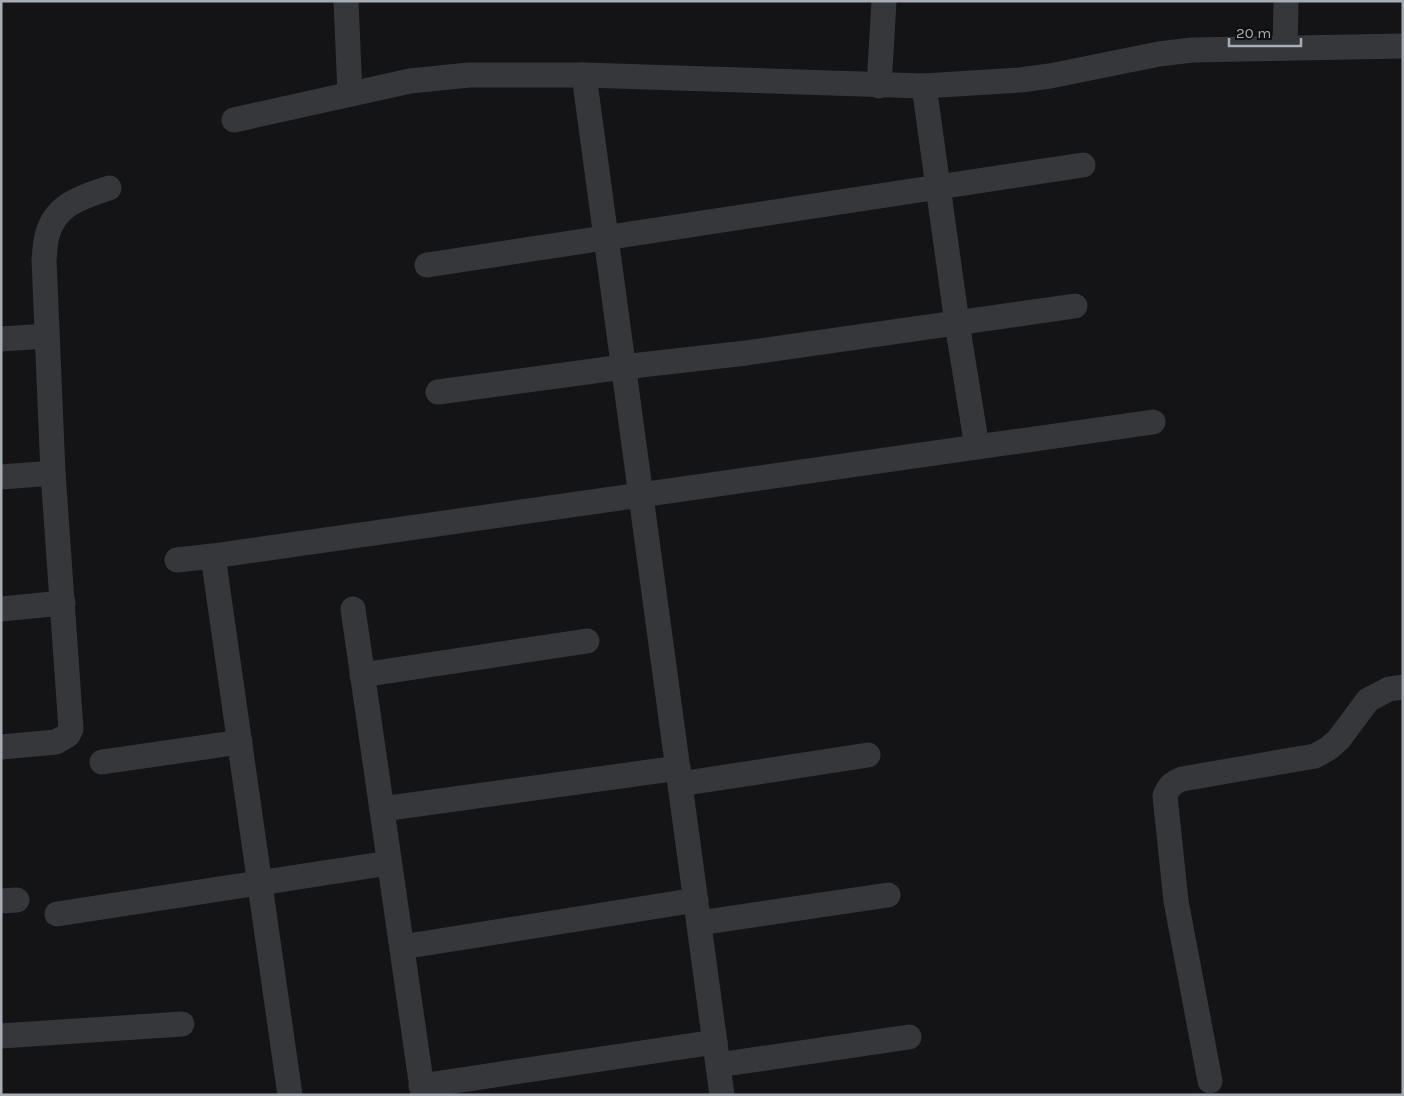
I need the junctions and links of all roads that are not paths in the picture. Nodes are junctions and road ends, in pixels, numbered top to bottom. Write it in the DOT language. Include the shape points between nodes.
graph roads {
  1 [pos="346,1"];
  2 [pos="884,1"];
  3 [pos="1286,1"];
  4 [pos="1403,46"];
  5 [pos="1285,48"];
  6 [pos="584,74"];
  7 [pos="879,86"];
  8 [pos="924,86"];
  9 [pos="350,94"];
  10 [pos="234,120"];
  11 [pos="1083,165"];
  12 [pos="937,186"];
  13 [pos="109,188"];
  14 [pos="606,238"];
  15 [pos="427,265"];
  16 [pos="1075,306"];
  17 [pos="957,323"];
  18 [pos="47,336"];
  19 [pos="1,339"];
  20 [pos="623,367"];
  21 [pos="438,392"];
  22 [pos="1153,422"];
  23 [pos="977,448"];
  24 [pos="53,473"];
  25 [pos="1,477"];
  26 [pos="641,495"];
  27 [pos="213,556"];
  28 [pos="177,560"];
  29 [pos="63,604"];
  30 [pos="1,609"];
  31 [pos="353,609"];
  32 [pos="587,641"];
  33 [pos="362,675"];
  34 [pos="1403,687"];
  35 [pos="240,742"];
  36 [pos="1,747"];
  37 [pos="868,755"];
  38 [pos="102,762"];
  39 [pos="679,776"];
  40 [pos="382,809"];
  41 [pos="389,863"];
  42 [pos="260,883"];
  43 [pos="888,895"];
  44 [pos="697,911"];
  45 [pos="57,914"];
  46 [pos="402,947"];
  47 [pos="182,1024"];
  48 [pos="1,1036"];
  49 [pos="909,1037"];
  50 [pos="717,1054"];
  51 [pos="1210,1081"];
  52 [pos="422,1090"];
  53 [pos="290,1095"];
  54 [pos="722,1095"];
  1 -- 9 [label="street"];
  2 -- 7 [label="street"];
  3 -- 5 [label="street"];
  4 -- 5 [label="street"];
  5 -- 8 [label="street" via="1192,50 1050,76"];
  6 -- 7 [label="street"];
  6 -- 9 [label="street" via="436,77"];
  6 -- 14 [label="street"];
  7 -- 8 [label="street"];
  8 -- 12 [label="street"];
  9 -- 10 [label="street"];
  11 -- 12 [label="street"];
  12 -- 14 [label="street"];
  12 -- 17 [label="street"];
  13 -- 18 [label="street" via="68,204 51,224 44,260"];
  14 -- 15 [label="street"];
  14 -- 20 [label="street"];
  16 -- 17 [label="street"];
  17 -- 20 [label="street"];
  17 -- 23 [label="street"];
  18 -- 19 [label="street"];
  18 -- 24 [label="street"];
  20 -- 21 [label="street"];
  20 -- 26 [label="street"];
  22 -- 23 [label="street"];
  23 -- 26 [label="street"];
  24 -- 25 [label="street"];
  24 -- 29 [label="street"];
  26 -- 27 [label="street"];
  26 -- 39 [label="street"];
  27 -- 28 [label="street"];
  27 -- 35 [label="street"];
  29 -- 30 [label="street"];
  29 -- 36 [label="street" via="71,729 68,735 56,742"];
  31 -- 33 [label="street"];
  32 -- 33 [label="street"];
  33 -- 40 [label="street"];
  34 -- 51 [label="street" via="1389,689 1368,700 1339,739 1315,756 1182,779 1168,788 1165,796 1176,900"];
  35 -- 38 [label="street"];
  35 -- 42 [label="street"];
  37 -- 39 [label="street"];
  39 -- 40 [label="street"];
  39 -- 44 [label="street"];
  40 -- 41 [label="street"];
  41 -- 42 [label="street"];
  41 -- 46 [label="street"];
  42 -- 45 [label="street"];
  42 -- 53 [label="street"];
  43 -- 44 [label="street"];
  44 -- 46 [label="street"];
  44 -- 50 [label="street"];
  46 -- 52 [label="street"];
  47 -- 48 [label="street"];
  49 -- 50 [label="street"];
  50 -- 52 [label="street"];
  50 -- 54 [label="street"];
}
